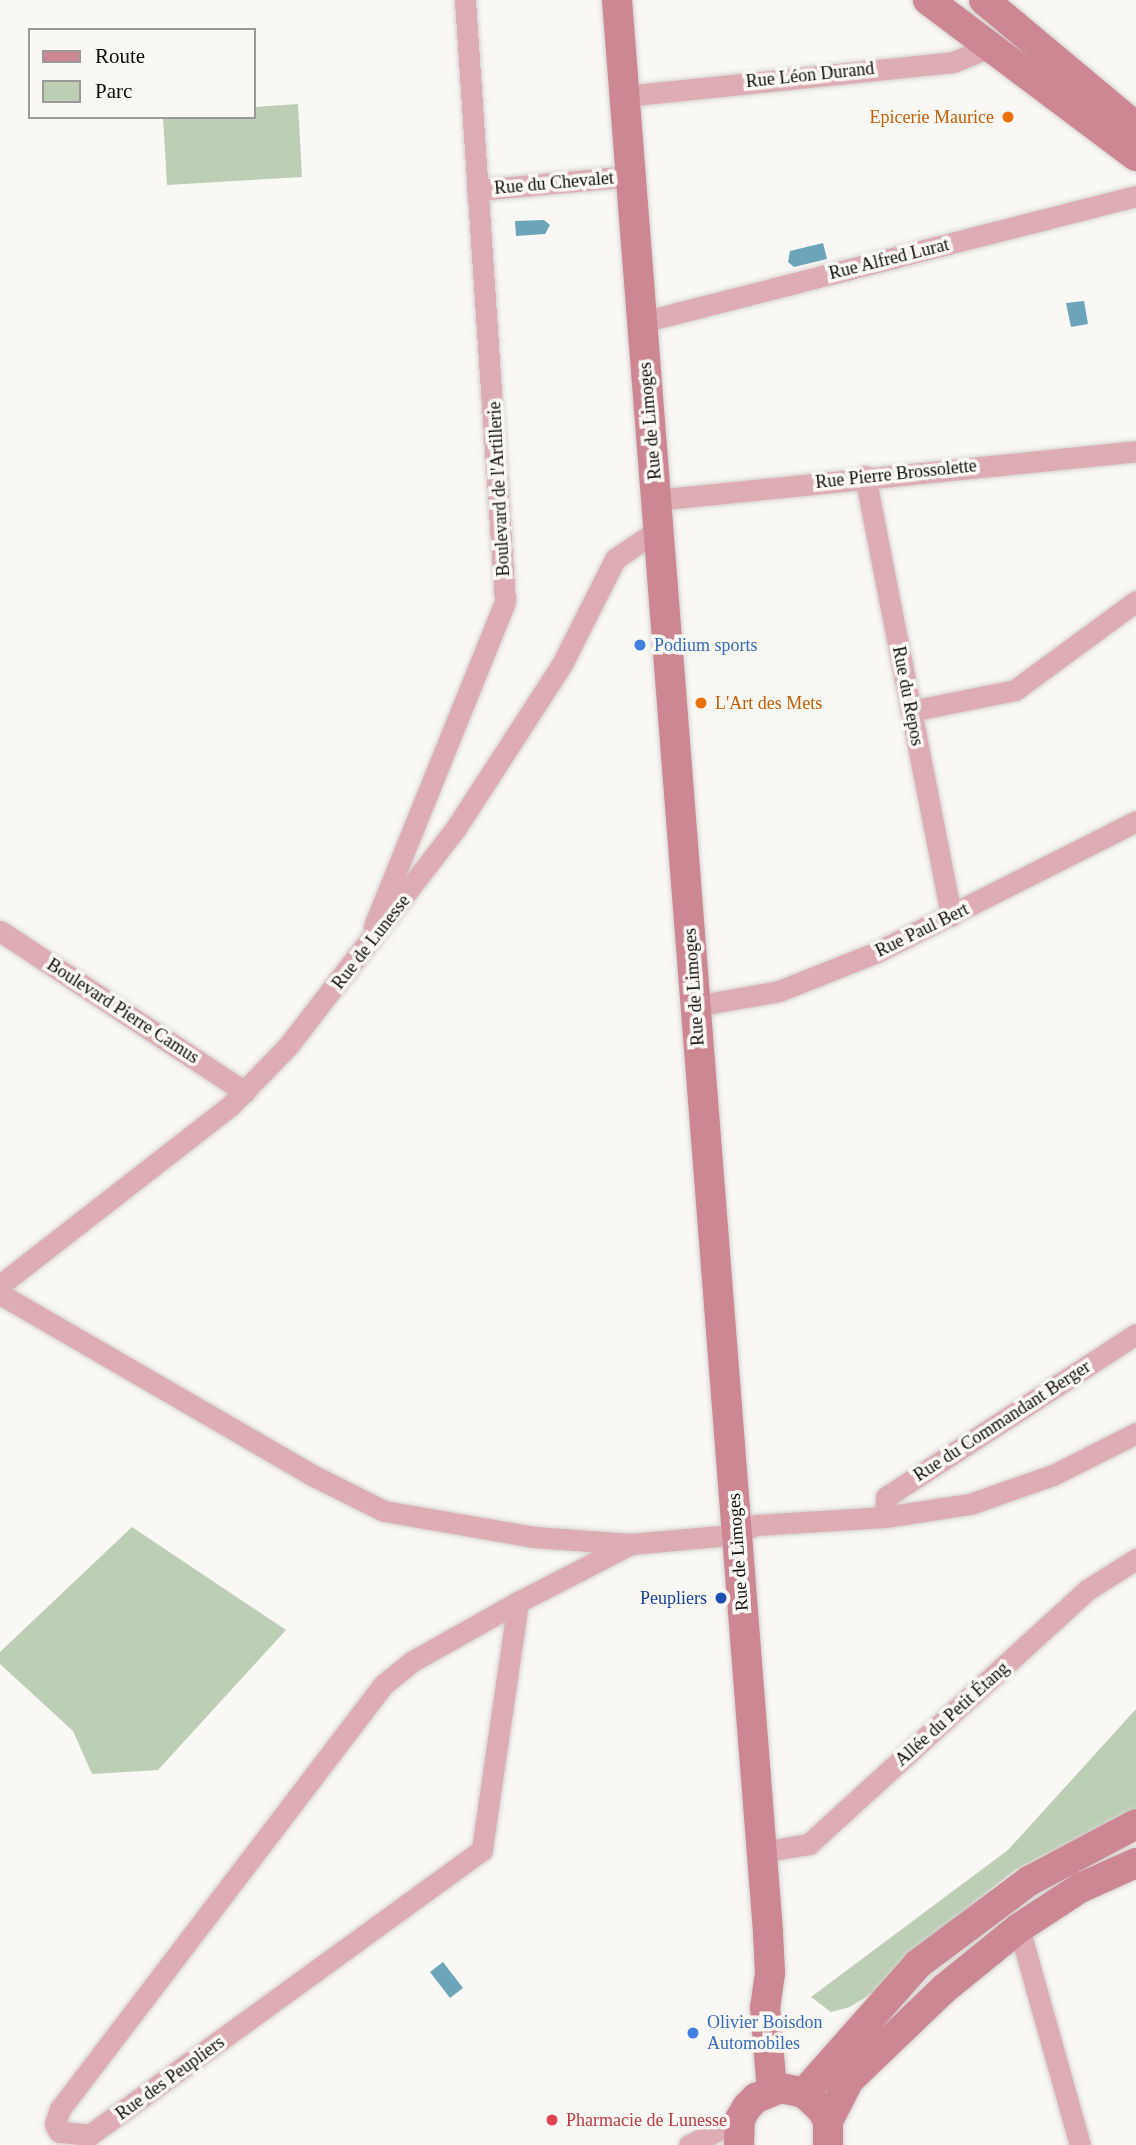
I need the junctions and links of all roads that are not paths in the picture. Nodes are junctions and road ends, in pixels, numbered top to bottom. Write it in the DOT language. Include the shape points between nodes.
graph roads {
  1 [pos="465,0"];
  2 [pos="617,0"];
  3 [pos="928,0"];
  4 [pos="960,0"];
  5 [pos="984,0"];
  6 [pos="1001,34"];
  7 [pos="625,96"];
  8 [pos="1136,127"];
  9 [pos="1136,156"];
  10 [pos="631,176"];
  11 [pos="477,190"];
  12 [pos="1136,196"];
  13 [pos="642,322"];
  14 [pos="1136,451"];
  15 [pos="865,476"];
  16 [pos="658,515"];
  17 [pos="1136,601"];
  18 [pos="911,711"];
  19 [pos="1136,821"];
  20 [pos="951,916"];
  21 [pos="0,932"];
  22 [pos="364,951"];
  23 [pos="695,1006"];
  24 [pos="245,1092"];
  25 [pos="0,1285"];
  26 [pos="0,1294"];
  27 [pos="1136,1334"];
  28 [pos="1136,1433"];
  29 [pos="885,1517"];
  30 [pos="736,1531"];
  31 [pos="631,1544"];
  32 [pos="1136,1559"];
  33 [pos="518,1602"];
  34 [pos="1136,1825"];
  35 [pos="761,1852"];
  36 [pos="1136,1863"];
  37 [pos="1019,1928"];
  38 [pos="790,2091"];
  39 [pos="740,2132"];
  40 [pos="828,2133"];
  41 [pos="689,2145"];
  42 [pos="1080,2145"];
  1 -- 11 [label="street, Boulevard de l'Artillerie"];
  2 -- 7 [label="main road, Rue de Limoges"];
  3 -- 6 [label="main road"];
  4 -- 6 [label="main road"];
  5 -- 6 [label="main road"];
  6 -- 7 [label="street, Rue Léon Durand" via="953,62"];
  6 -- 8 [label="main road"];
  6 -- 9 [label="main road"];
  7 -- 10 [label="main road, Rue de Limoges"];
  10 -- 11 [label="street, Rue du Chevalet"];
  10 -- 13 [label="main road, Rue de Limoges"];
  11 -- 22 [label="street, Boulevard de l'Artillerie" via="505,601"];
  12 -- 13 [label="street, Rue Alfred Lurat"];
  13 -- 16 [label="main road, Rue de Limoges"];
  14 -- 15 [label="street, Rue Pierre Brossolette"];
  15 -- 16 [label="street, Rue Pierre Brossolette"];
  15 -- 18 [label="street, Rue du Repos"];
  16 -- 22 [label="street, Rue de Lunesse" via="615,559 562,664 456,828"];
  16 -- 23 [label="main road, Rue de Limoges"];
  17 -- 18 [label="street" via="1016,690"];
  18 -- 20 [label="street, Rue du Repos"];
  19 -- 20 [label="street, Rue Paul Bert"];
  20 -- 23 [label="street, Rue Paul Bert" via="779,991"];
  21 -- 24 [label="street, Boulevard Pierre Camus"];
  22 -- 24 [label="street, Rue de Lunesse"];
  23 -- 30 [label="main road, Rue de Limoges"];
  24 -- 25 [label="street, Rue de Lunesse"];
  26 -- 31 [label="street" via="314,1476 384,1511 535,1537"];
  27 -- 29 [label="street, Rue du Commandant Berger" via="886,1497"];
  28 -- 29 [label="street" via="1053,1475 970,1504"];
  29 -- 30 [label="street" via="757,1525"];
  30 -- 31 [label="street"];
  30 -- 35 [label="main road, Rue de Limoges"];
  31 -- 33 [label="street, Rue des Peupliers"];
  32 -- 35 [label="street, Allée du Petit Étang" via="1087,1590 809,1844"];
  33 -- 33 [label="street, Rue des Peupliers" via="411,1662 383,1685 60,2109 55,2124 59,2132 90,2135 482,1850"];
  34 -- 38 [label="main road" via="1029,1881 918,1964"];
  35 -- 38 [label="main road, Rue de Limoges" via="770,1973 765,2007"];
  36 -- 37 [label="main road" via="1080,1888"];
  37 -- 40 [label="main road" via="945,1988 849,2080"];
  37 -- 42 [label="street"];
  38 -- 39 [label="main road" via="756,2098"];
  38 -- 40 [label="main road"];
  39 -- 41 [label="street"];
}
